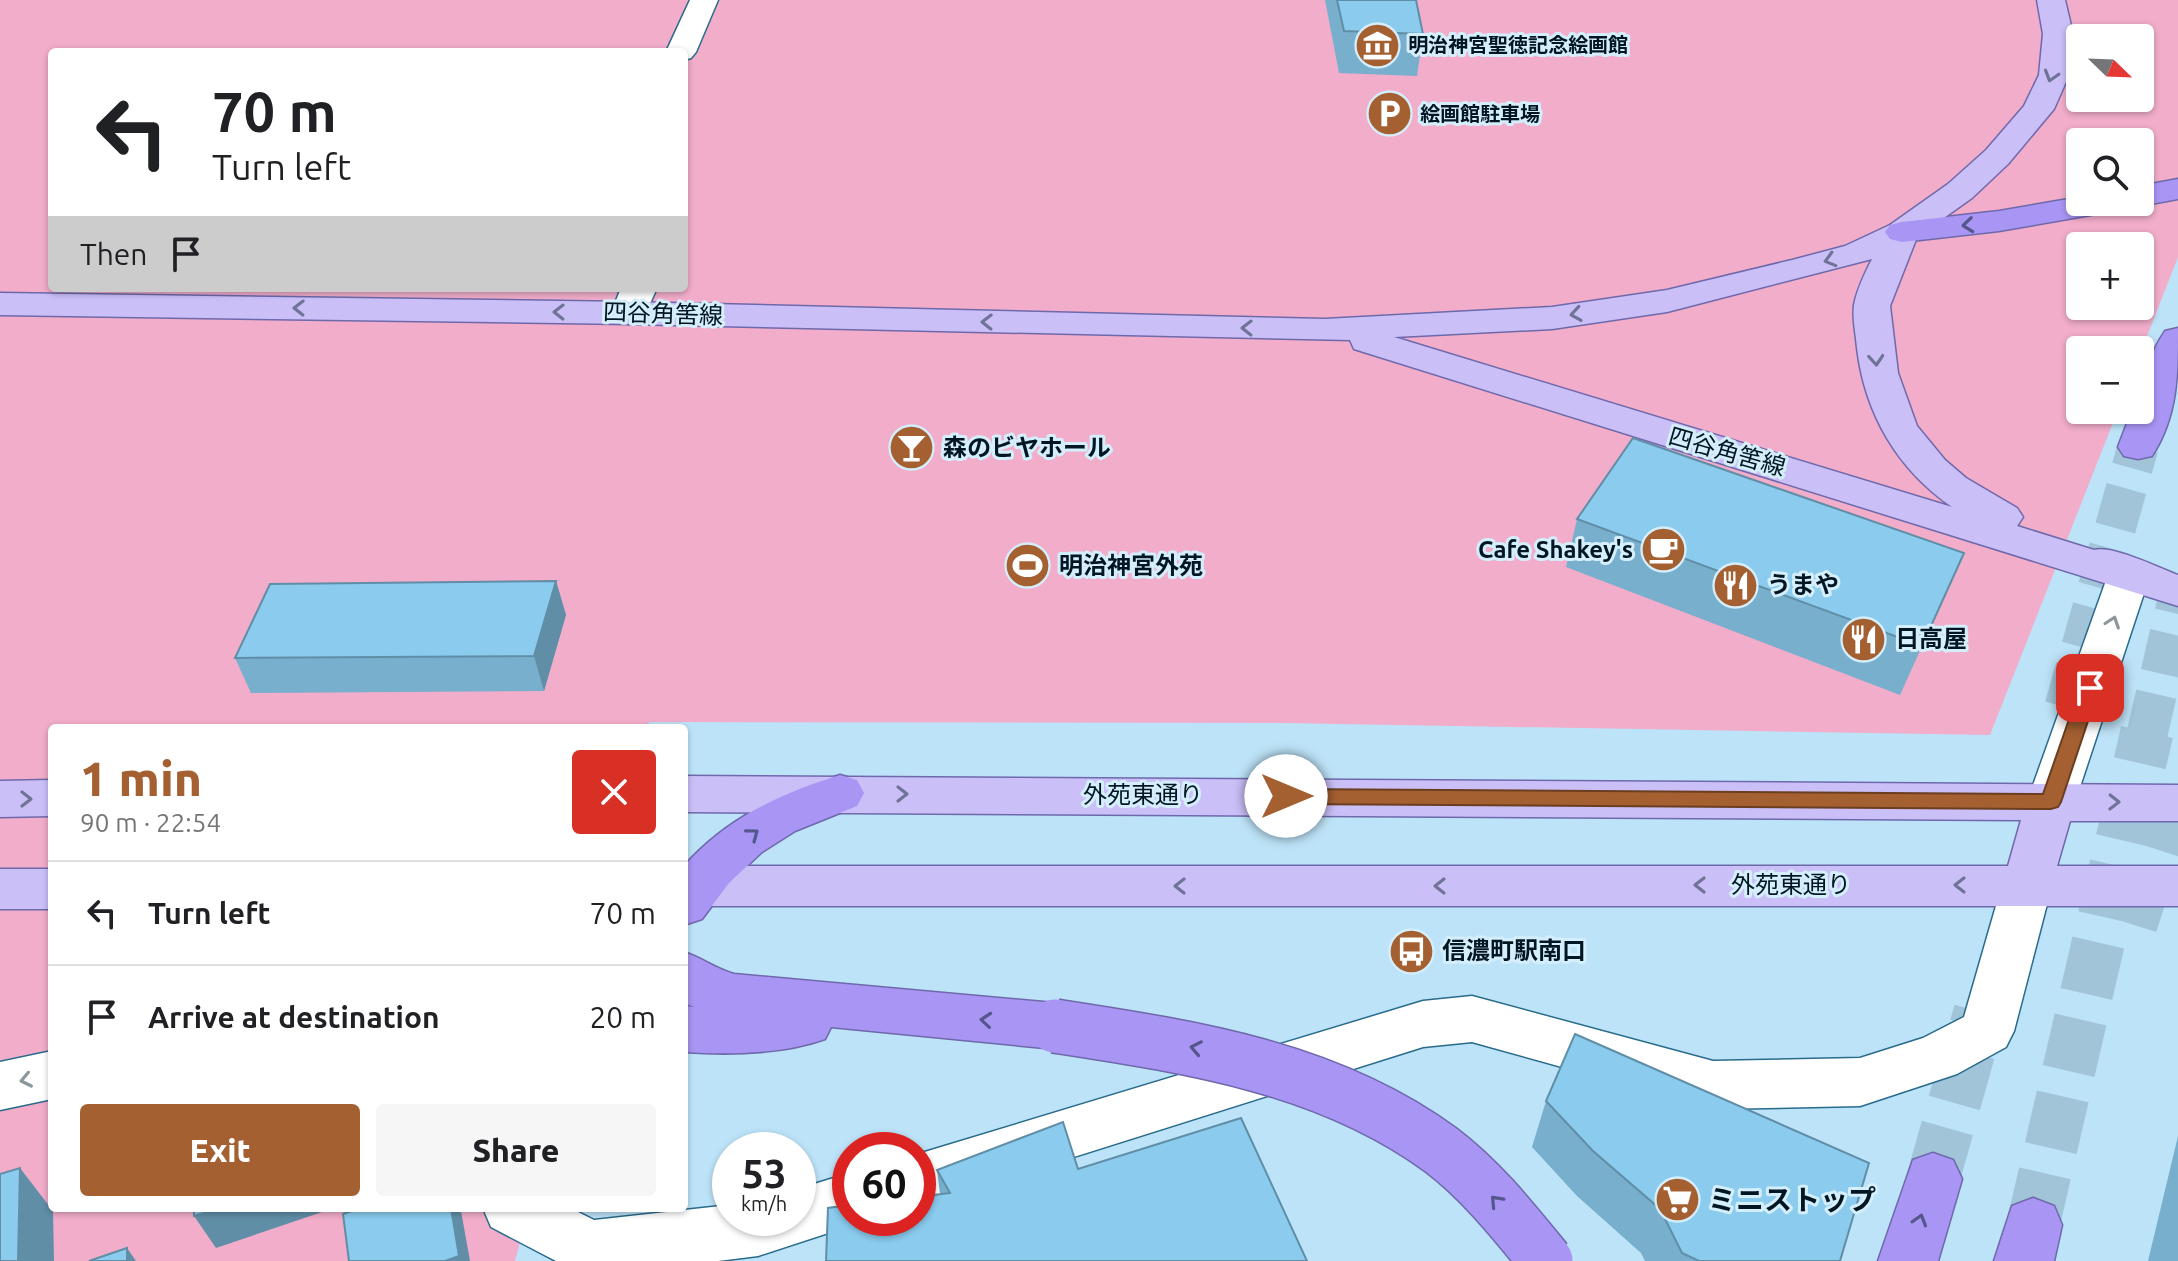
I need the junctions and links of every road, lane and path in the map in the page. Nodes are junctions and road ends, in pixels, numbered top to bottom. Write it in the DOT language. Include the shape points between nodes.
graph roads {
  1 [pos="704,0"];
  2 [pos="2051,0"];
  3 [pos="683,48"];
  4 [pos="2178,189"];
  5 [pos="2154,193"];
  6 [pos="2066,210"];
  7 [pos="1902,232"];
  8 [pos="634,300"];
  9 [pos="0,304"];
  10 [pos="1325,330"];
  11 [pos="2178,339"];
  12 [pos="2138,447"];
  13 [pos="2129,575"];
  14 [pos="2178,591"];
  15 [pos="840,793"];
  16 [pos="688,794"];
  17 [pos="48,798"];
  18 [pos="0,799"];
  19 [pos="2051,802"];
  20 [pos="2178,803"];
  21 [pos="2027,885"];
  22 [pos="2178,886"];
  23 [pos="0,889"];
  24 [pos="48,889"];
  25 [pos="688,892"];
  26 [pos="688,977"];
  27 [pos="916,1014"];
  28 [pos="688,1029"];
  29 [pos="48,1076"];
  30 [pos="0,1086"];
  31 [pos="936,1174"];
  32 [pos="1933,1179"];
  33 [pos="518,1212"];
  34 [pos="738,1236"];
  35 [pos="588,1255"];
  36 [pos="1546,1261"];
  37 [pos="1908,1261"];
  1 -- 3 [label="street"];
  2 -- 7 [label="main road, 四谷角筈線, one-way" via="2058,34 2054,75 2038,109 1960,191"];
  4 -- 5 [label="highway"];
  6 -- 7 [label="highway, one-way"];
  7 -- 10 [label="main road, 四谷角筈線, one-way" via="1857,253 1667,301 1552,318"];
  7 -- 13 [label="main road, 四谷角筈線, one-way" via="1872,303 1877,376 1891,416 1914,454 1962,496"];
  8 -- 9 [label="main road, 四谷角筈線, one-way"];
  10 -- 8 [label="main road, 四谷角筈線, one-way"];
  10 -- 13 [label="main road, 四谷角筈線"];
  11 -- 12 [label="highway"];
  13 -- 14 [label="main road, 四谷角筈線"];
  19 -- 13 [label="street, one-way"];
  15 -- 16 [label="main road, 外苑東通り"];
  15 -- 19 [label="main road, 外苑東通り, one-way"];
  25 -- 15 [label="highway, one-way" via="769,822"];
  18 -- 17 [label="main road, one-way"];
  19 -- 20 [label="main road, 外苑東通り, one-way"];
  19 -- 21 [label="main road"];
  21 -- 22 [label="main road, 外苑東通り"];
  21 -- 25 [label="main road, 外苑東通り, one-way"];
  21 -- 31 [label="street" via="1987,1031 1938,1057 1860,1082 1713,1085 1472,1019 1423,1024"];
  23 -- 24 [label="main road"];
  26 -- 27 [label="highway" via="701,987 734,996"];
  27 -- 28 [label="highway"];
  36 -- 27 [label="highway, one-way, bridge" via="1478,1182 1427,1138 1370,1103 1313,1078 1192,1047 1055,1026"];
  29 -- 30 [label="street, one-way"];
  37 -- 32 [label="highway, one-way"];
  33 -- 35 [label="street"];
  34 -- 35 [label="street"];
}
